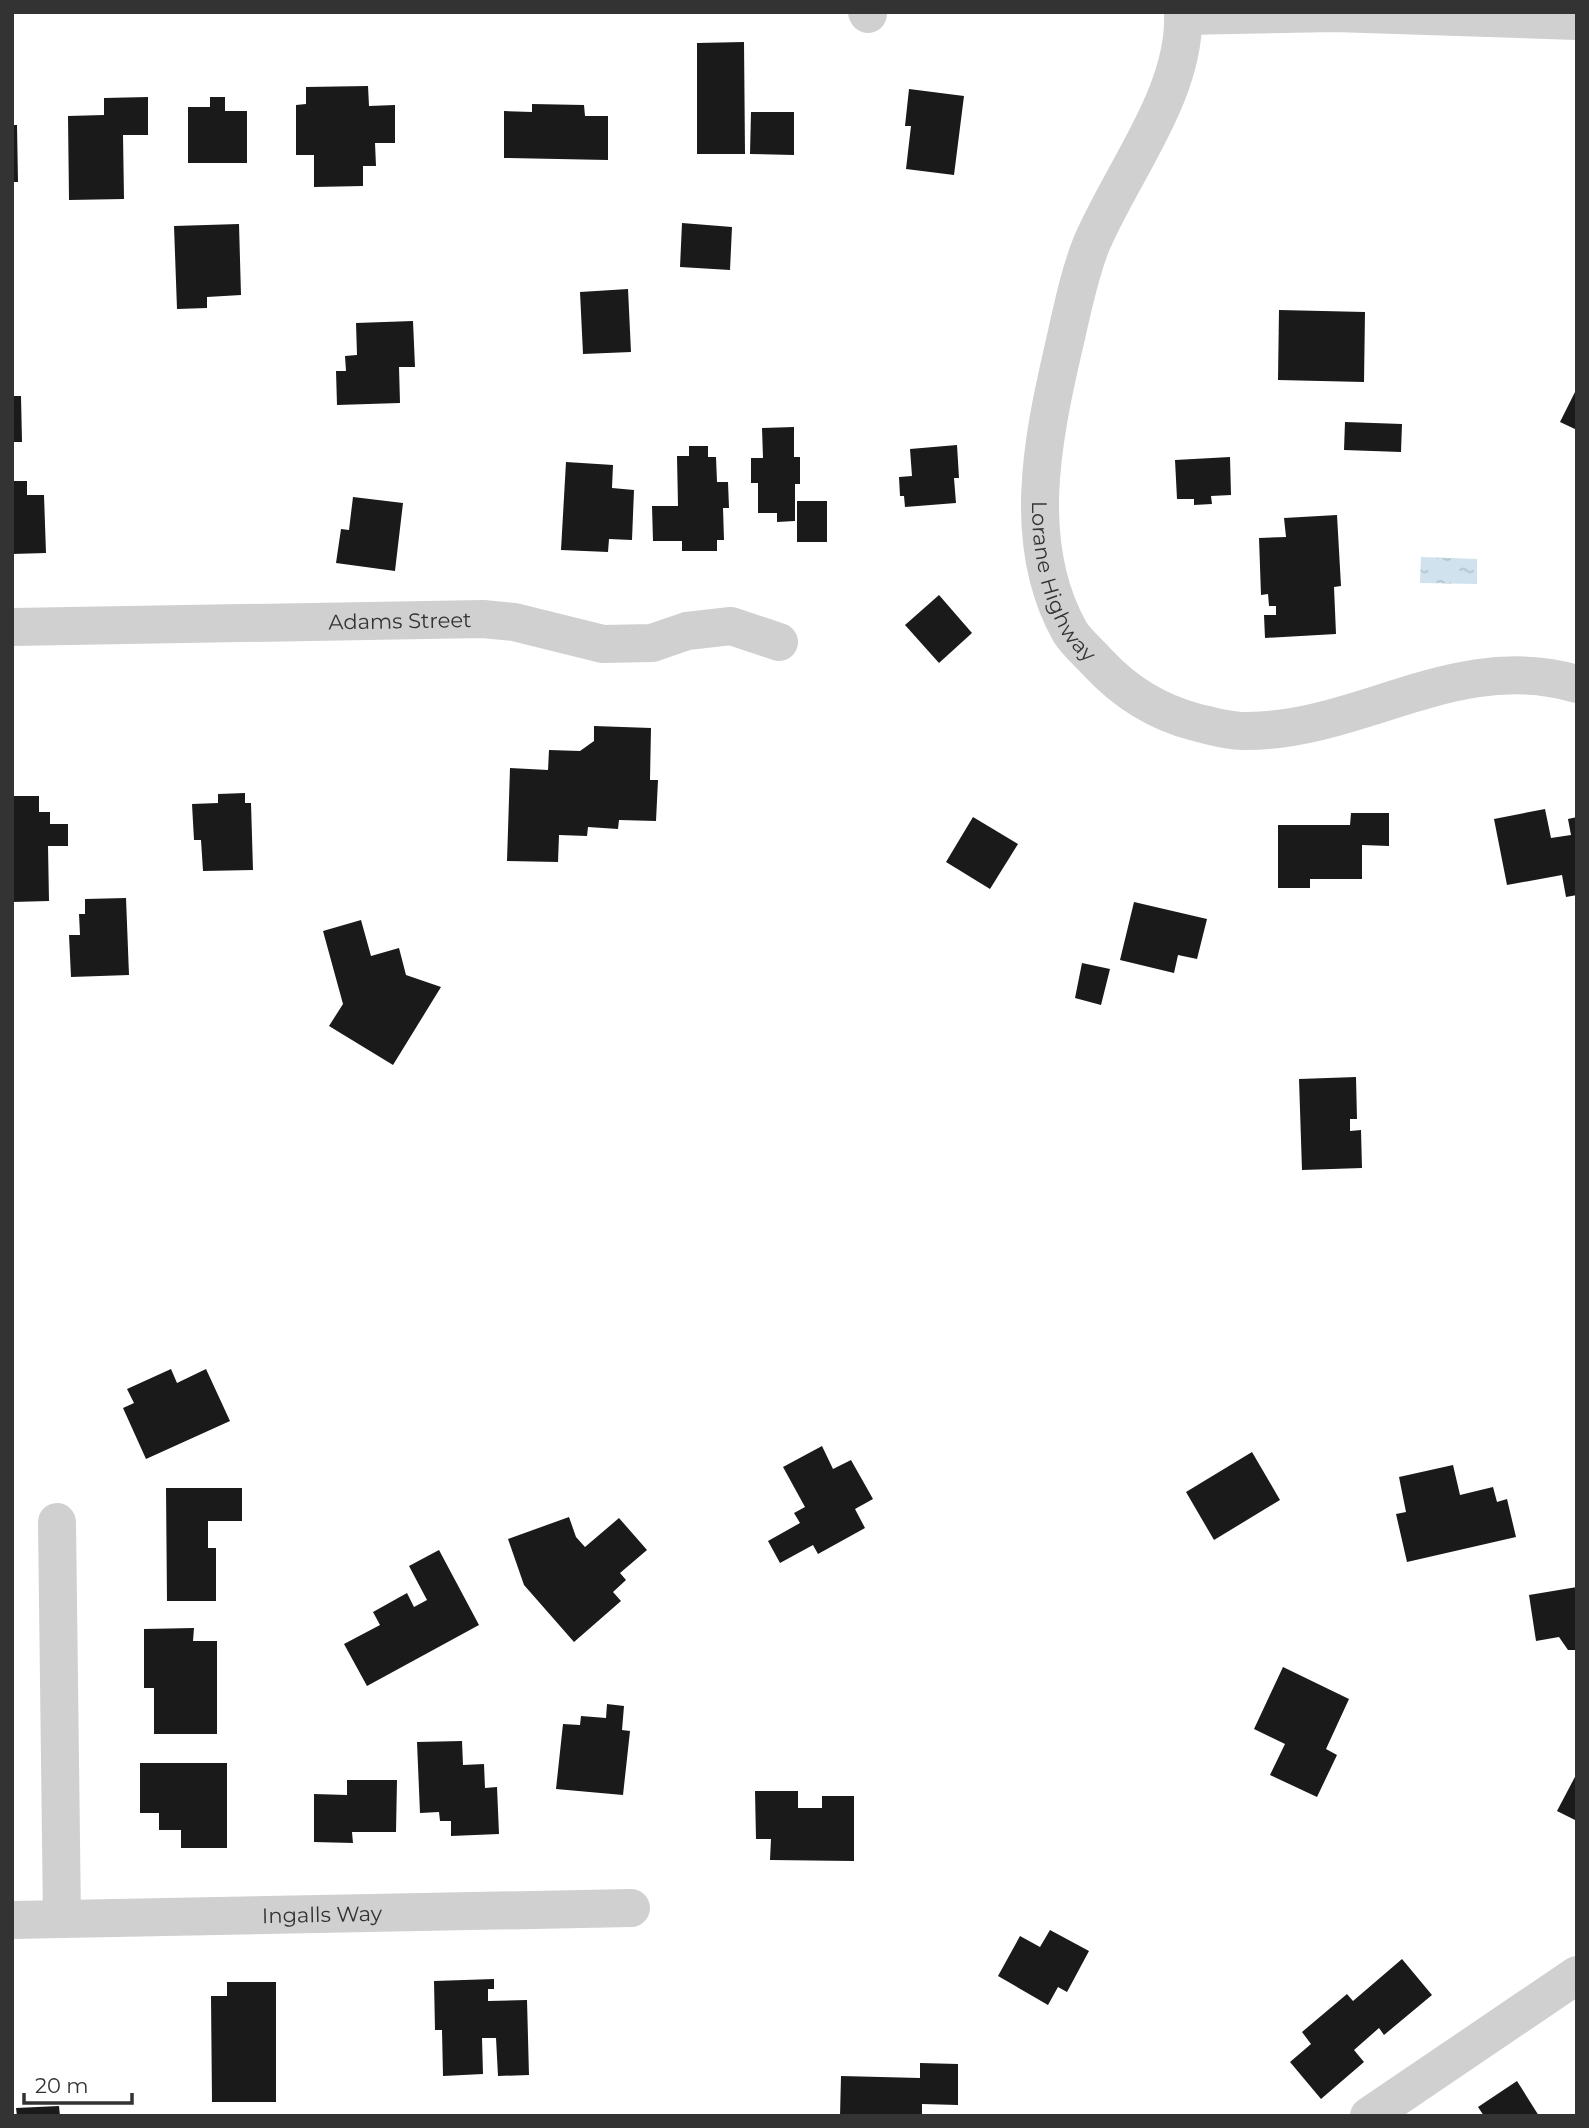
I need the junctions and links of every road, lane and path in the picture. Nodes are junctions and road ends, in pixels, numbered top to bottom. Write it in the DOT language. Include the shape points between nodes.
graph roads {
  1 [pos="1183,14"];
  2 [pos="1577,21"];
  3 [pos="12,627"];
  4 [pos="779,642"];
  5 [pos="1577,684"];
  6 [pos="57,1522"];
  7 [pos="631,1908"];
  8 [pos="62,1919"];
  9 [pos="12,1920"];
  10 [pos="1577,1975"];
  11 [pos="1369,2116"];
  1 -- 2 [label="street" via="1335,13"];
  1 -- 5 [label="street, Lorane Highway" via="1179,56 1161,109 1090,248 1044,430 1041,541 1071,634 1116,682 1149,704 1193,721 1246,732 1317,723 1428,687 1480,676 1522,675"];
  3 -- 4 [label="street, Adams Street" via="483,618 603,644 652,643 687,631 731,626"];
  6 -- 8 [label="street"];
  7 -- 8 [label="street, Ingalls Way"];
  8 -- 9 [label="street, Ingalls Way"];
  10 -- 11 [label="street"];
}
